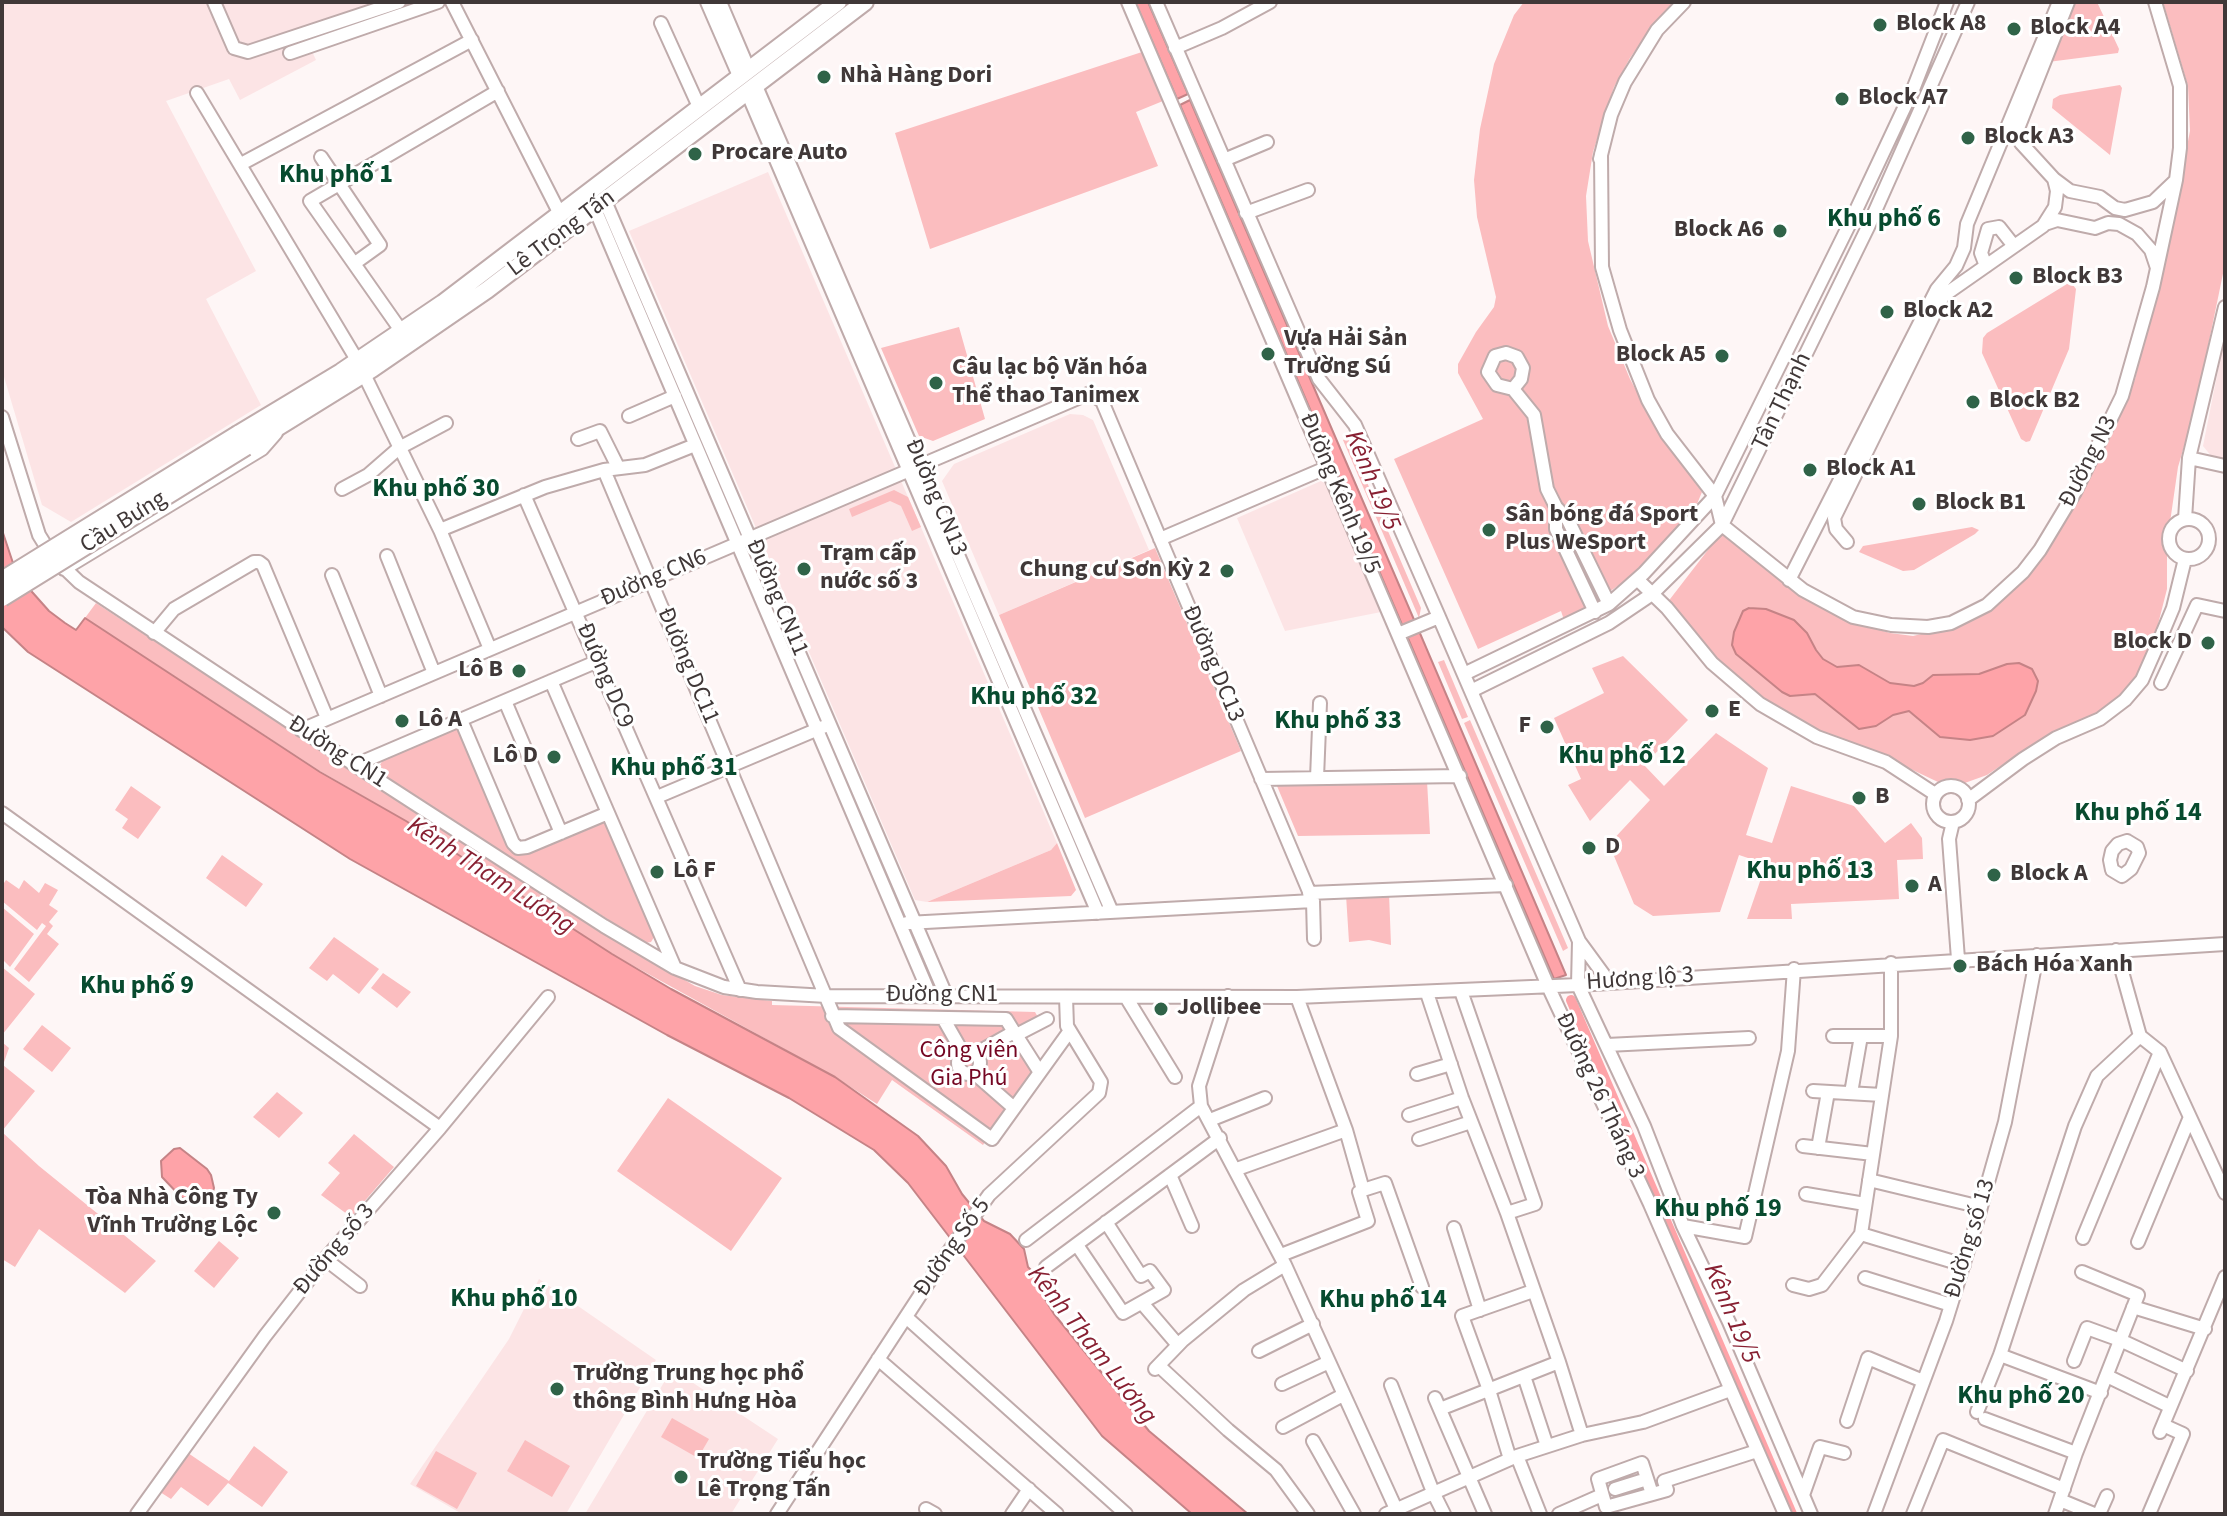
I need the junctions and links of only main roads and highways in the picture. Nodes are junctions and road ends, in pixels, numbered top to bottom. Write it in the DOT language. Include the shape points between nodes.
graph roads {
  1 [pos="838,2"];
  2 [pos="865,2"];
  3 [pos="748,82"];
  4 [pos="360,368"];
  5 [pos="242,441"];
  6 [pos="2,580"];
  7 [pos="2,598"];
  1 -- 3 [label="main road, Lê Trọng Tấn"];
  2 -- 3 [label="main road, Lê Trọng Tấn"];
  3 -- 4 [label="main road, Lê Trọng Tấn" via="700,109"];
  3 -- 4 [label="main road, Lê Trọng Tấn" via="487,290"];
  4 -- 5 [label="main road, Lê Trọng Tấn"];
  4 -- 5 [label="main road, Lê Trọng Tấn" via="284,425"];
  5 -- 6 [label="main road, Cầu Bưng, bridge"];
  5 -- 7 [label="main road, Cầu Bưng, bridge"];
}
